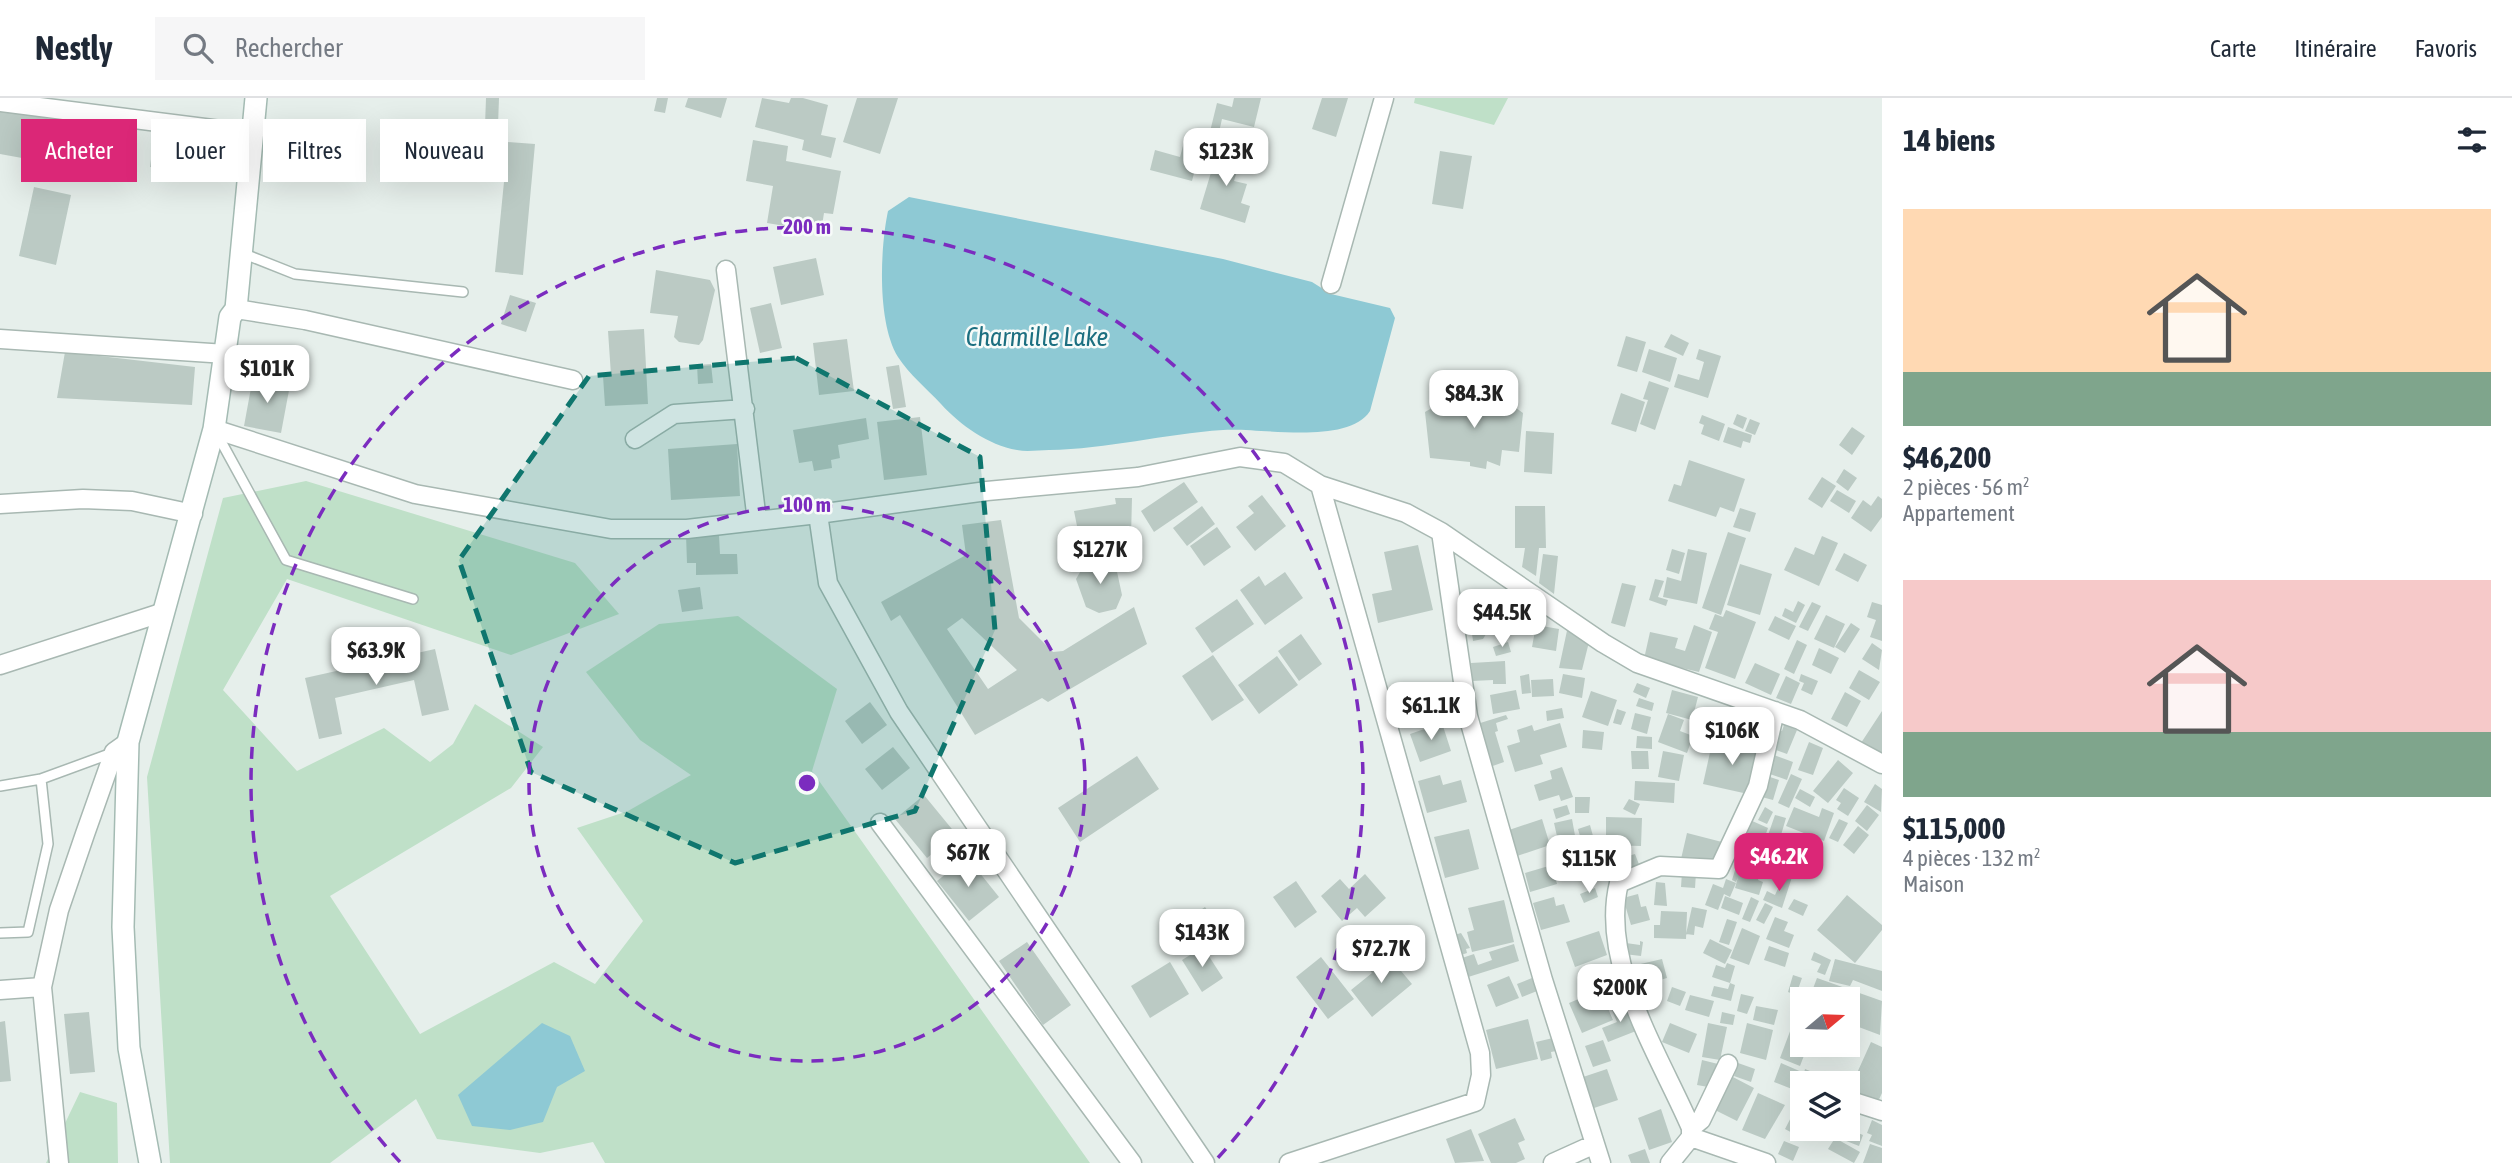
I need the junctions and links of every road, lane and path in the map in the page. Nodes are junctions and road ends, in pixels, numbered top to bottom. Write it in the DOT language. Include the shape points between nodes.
graph roads {
  1 [pos="256,98"];
  2 [pos="1384,98"];
  3 [pos="0,102"];
  4 [pos="252,134"];
  5 [pos="241,253"];
  6 [pos="726,270"];
  7 [pos="1331,284"];
  8 [pos="463,292"];
  9 [pos="236,309"];
  10 [pos="0,339"];
  11 [pos="226,354"];
  12 [pos="573,380"];
  13 [pos="745,409"];
  14 [pos="214,429"];
  15 [pos="635,439"];
  16 [pos="1321,485"];
  17 [pos="0,504"];
  18 [pos="193,513"];
  19 [pos="818,514"];
  20 [pos="757,521"];
  21 [pos="1441,532"];
  22 [pos="413,599"];
  23 [pos="164,612"];
  24 [pos="0,664"];
  25 [pos="1775,711"];
  26 [pos="121,747"];
  27 [pos="1882,764"];
  28 [pos="41,779"];
  29 [pos="0,786"];
  30 [pos="880,823"];
  31 [pos="0,933"];
  32 [pos="42,987"];
  33 [pos="0,990"];
  34 [pos="1728,1064"];
  35 [pos="1860,1104"];
  36 [pos="1882,1111"];
  37 [pos="1691,1132"];
  38 [pos="1595,1144"];
  39 [pos="59,1163"];
  40 [pos="150,1163"];
  41 [pos="1132,1163"];
  42 [pos="1205,1163"];
  43 [pos="1289,1163"];
  44 [pos="1553,1163"];
  45 [pos="1601,1163"];
  46 [pos="1670,1163"];
  47 [pos="1766,1163"];
  1 -- 4 [label="main road"];
  2 -- 7 [label="street"];
  3 -- 4 [label="street"];
  4 -- 5 [label="main road"];
  5 -- 8 [label="lane" via="295,274"];
  5 -- 9 [label="main road"];
  6 -- 13 [label="street"];
  9 -- 11 [label="main road" via="230,317"];
  9 -- 12 [label="street"];
  10 -- 11 [label="street"];
  11 -- 14 [label="main road"];
  13 -- 15 [label="street" via="674,414"];
  13 -- 20 [label="street"];
  14 -- 18 [label="main road"];
  14 -- 20 [label="street" via="415,494 611,529 687,529"];
  14 -- 22 [label="lane" via="286,560"];
  16 -- 19 [label="street" via="1284,463 1240,457 1138,477"];
  16 -- 21 [label="street" via="1406,513"];
  16 -- 43 [label="street" via="1431,870 1480,1053 1480,1075 1475,1102"];
  17 -- 18 [label="street" via="132,501"];
  18 -- 23 [label="main road"];
  19 -- 20 [label="street"];
  19 -- 42 [label="street" via="828,583 899,712"];
  21 -- 25 [label="street" via="1637,663"];
  21 -- 38 [label="street" via="1468,716"];
  23 -- 24 [label="street"];
  23 -- 26 [label="main road"];
  25 -- 27 [label="street"];
  25 -- 37 [label="street" via="1758,786 1719,869 1660,866 1619,883 1615,901 1619,959"];
  26 -- 28 [label="lane"];
  26 -- 32 [label="street" via="59,910"];
  26 -- 40 [label="main road" via="129,1048"];
  28 -- 29 [label="lane"];
  28 -- 31 [label="lane" via="48,844 28,932"];
  30 -- 41 [label="street"];
  32 -- 33 [label="street"];
  32 -- 39 [label="street"];
  34 -- 37 [label="street"];
  35 -- 36 [label="street"];
  37 -- 46 [label="street"];
  37 -- 47 [label="street"];
  38 -- 44 [label="street"];
  38 -- 45 [label="street"];
}
